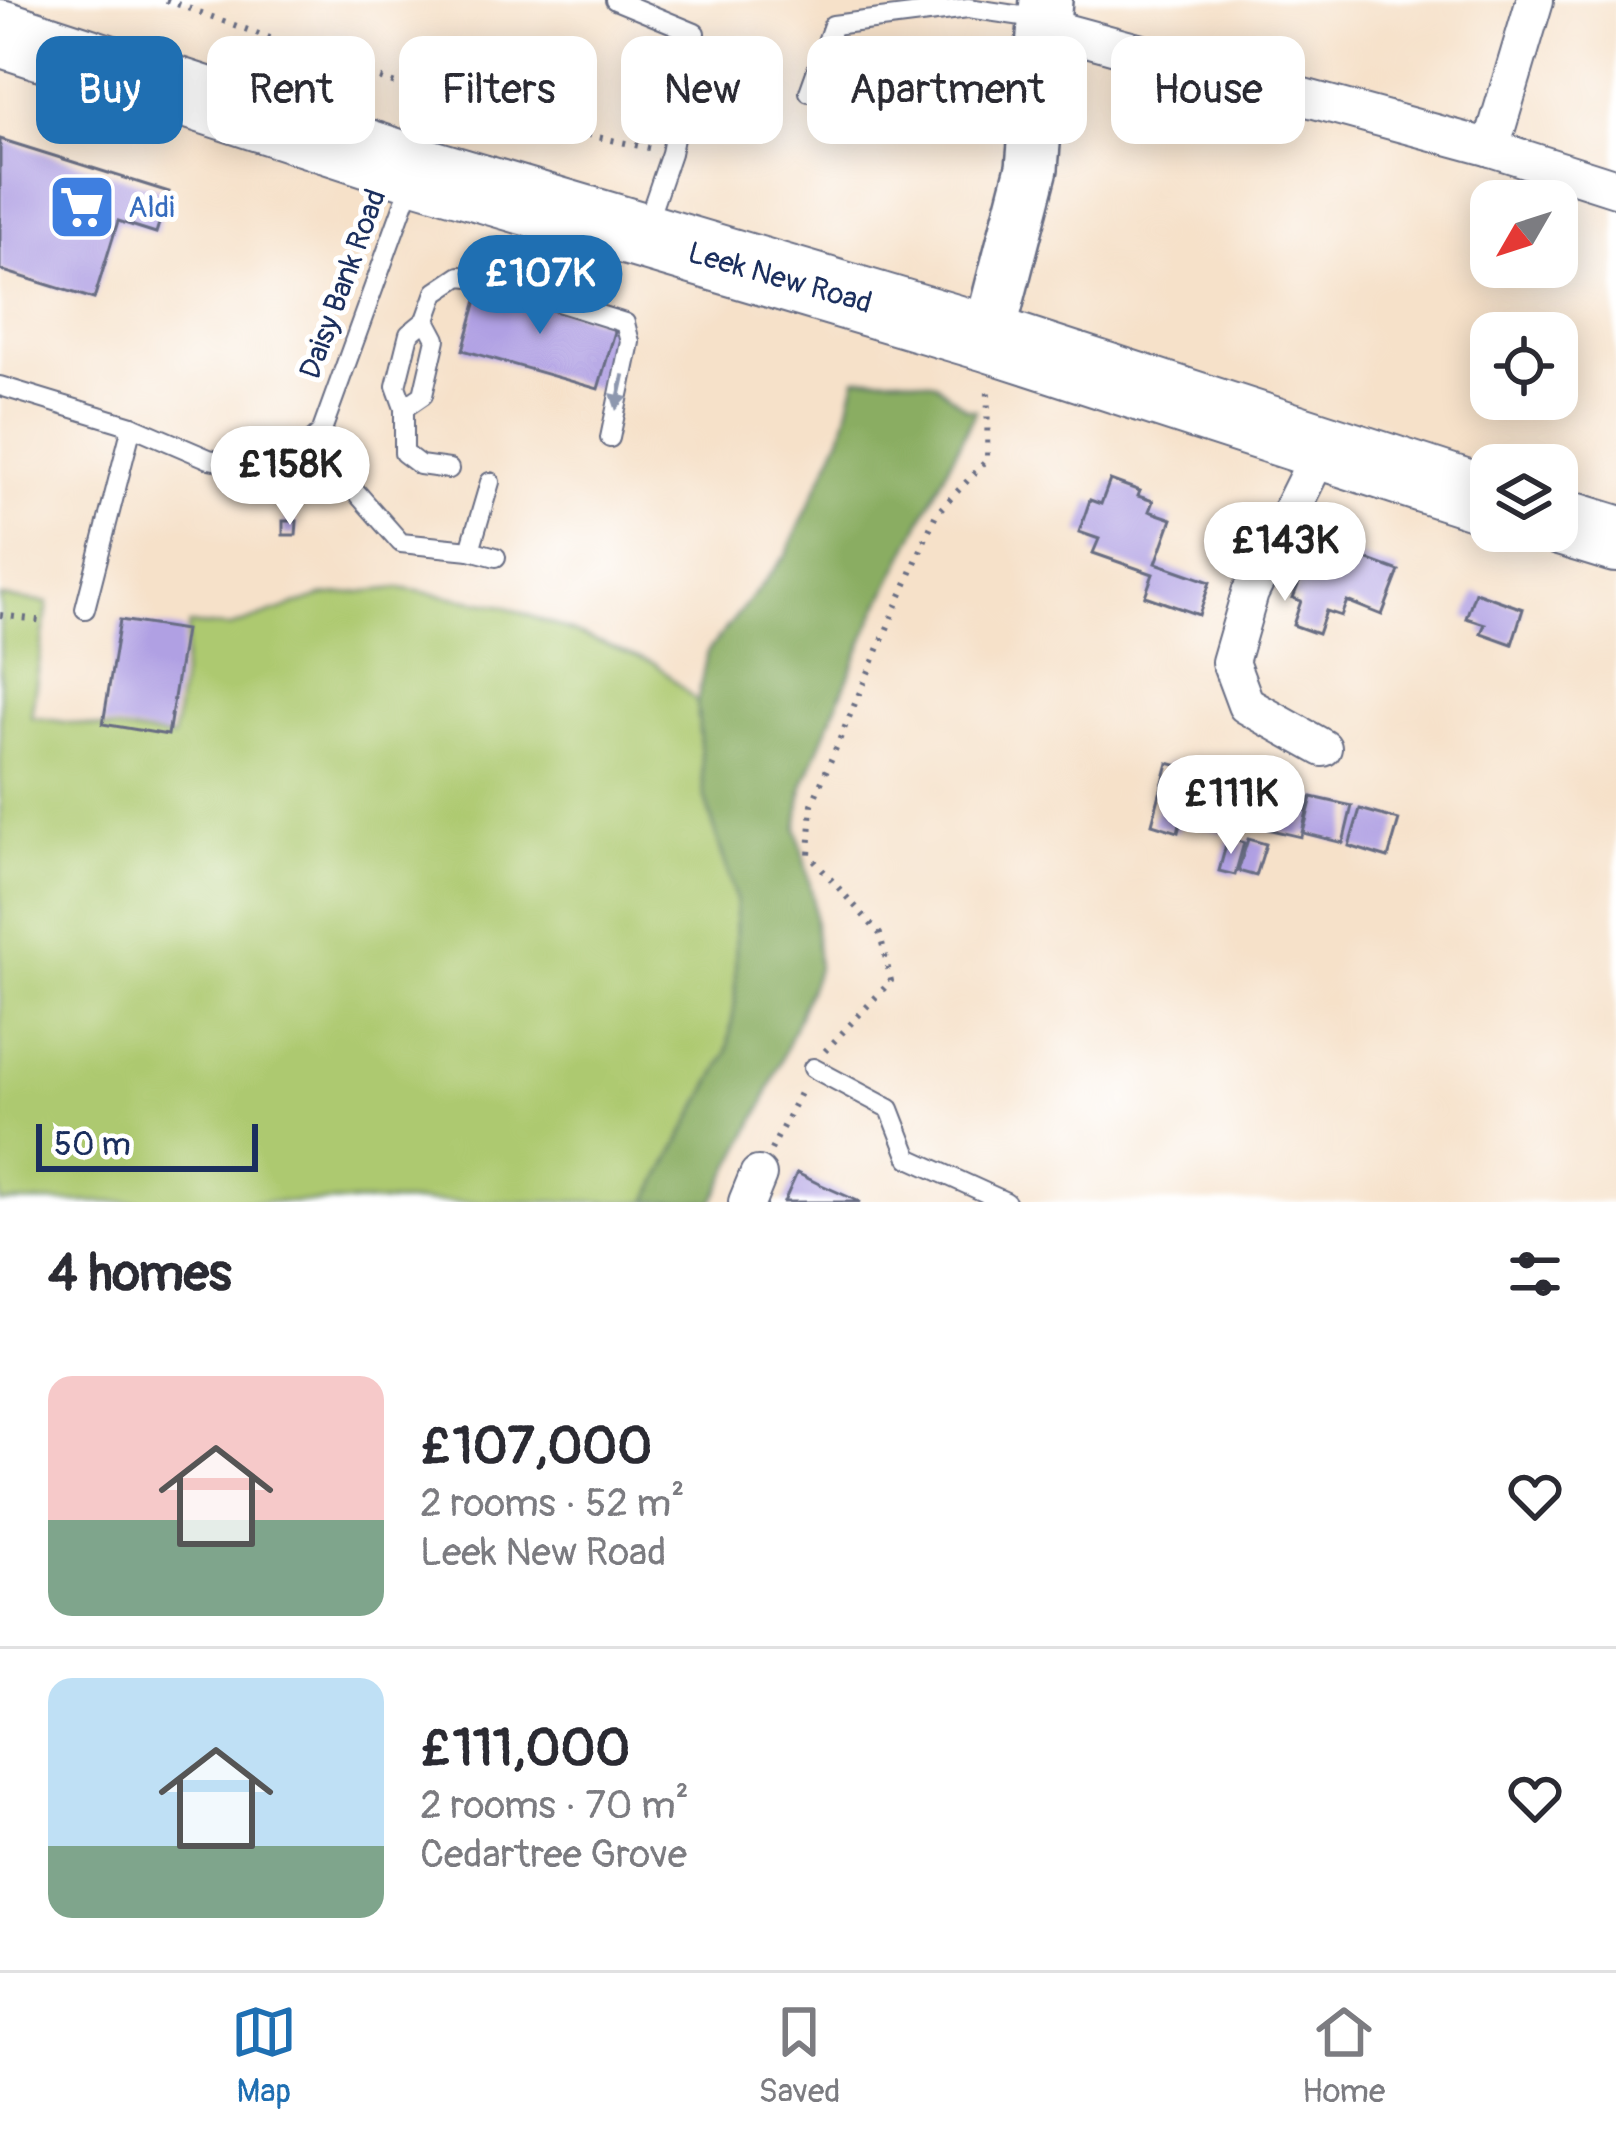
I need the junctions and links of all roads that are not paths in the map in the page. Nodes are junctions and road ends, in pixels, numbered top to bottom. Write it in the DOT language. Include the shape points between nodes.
graph roads {
  1 [pos="615,0"];
  2 [pos="1535,0"];
  3 [pos="1046,16"];
  4 [pos="0,33"];
  5 [pos="829,36"];
  6 [pos="1491,148"];
  7 [pos="416,169"];
  8 [pos="1616,188"];
  9 [pos="642,238"];
  10 [pos="426,320"];
  11 [pos="988,338"];
  12 [pos="0,386"];
  13 [pos="404,408"];
  14 [pos="132,426"];
  15 [pos="321,433"];
  16 [pos="610,438"];
  17 [pos="1321,450"];
  18 [pos="449,470"];
  19 [pos="490,482"];
  20 [pos="1470,495"];
  21 [pos="1578,527"];
  22 [pos="1616,538"];
  23 [pos="470,550"];
  24 [pos="496,557"];
  25 [pos="85,609"];
  26 [pos="1323,748"];
  27 [pos="813,1068"];
  28 [pos="1006,1202"];
  1 -- 9 [label="lane" via="695,33 671,153"];
  2 -- 6 [label="street"];
  3 -- 5 [label="lane" via="968,8 833,25"];
  3 -- 6 [label="street"];
  3 -- 11 [label="street" via="1032,168"];
  4 -- 7 [label="highway, Leek New Road"];
  6 -- 8 [label="street"];
  7 -- 9 [label="highway, Leek New Road"];
  7 -- 15 [label="lane, Daisy Bank Road"];
  9 -- 11 [label="highway, Leek New Road"];
  10 -- 13 [label="lane" via="409,334 404,352 396,386"];
  10 -- 13 [label="lane" via="436,339 423,395"];
  10 -- 16 [label="lane, one-way" via="436,292 460,276 625,323 630,342"];
  11 -- 17 [label="highway, Leek New Road"];
  12 -- 14 [label="lane"];
  13 -- 18 [label="lane" via="404,453"];
  14 -- 15 [label="lane, Daisy Bank Road" via="209,459 255,468 288,462"];
  14 -- 25 [label="lane"];
  15 -- 23 [label="lane" via="341,475 400,543"];
  17 -- 20 [label="highway, Leek New Road"];
  17 -- 26 [label="street" via="1250,593 1229,662 1246,705"];
  19 -- 23 [label="lane"];
  21 -- 22 [label="highway"];
  23 -- 24 [label="lane"];
  27 -- 28 [label="lane" via="890,1108 909,1158"];
}
